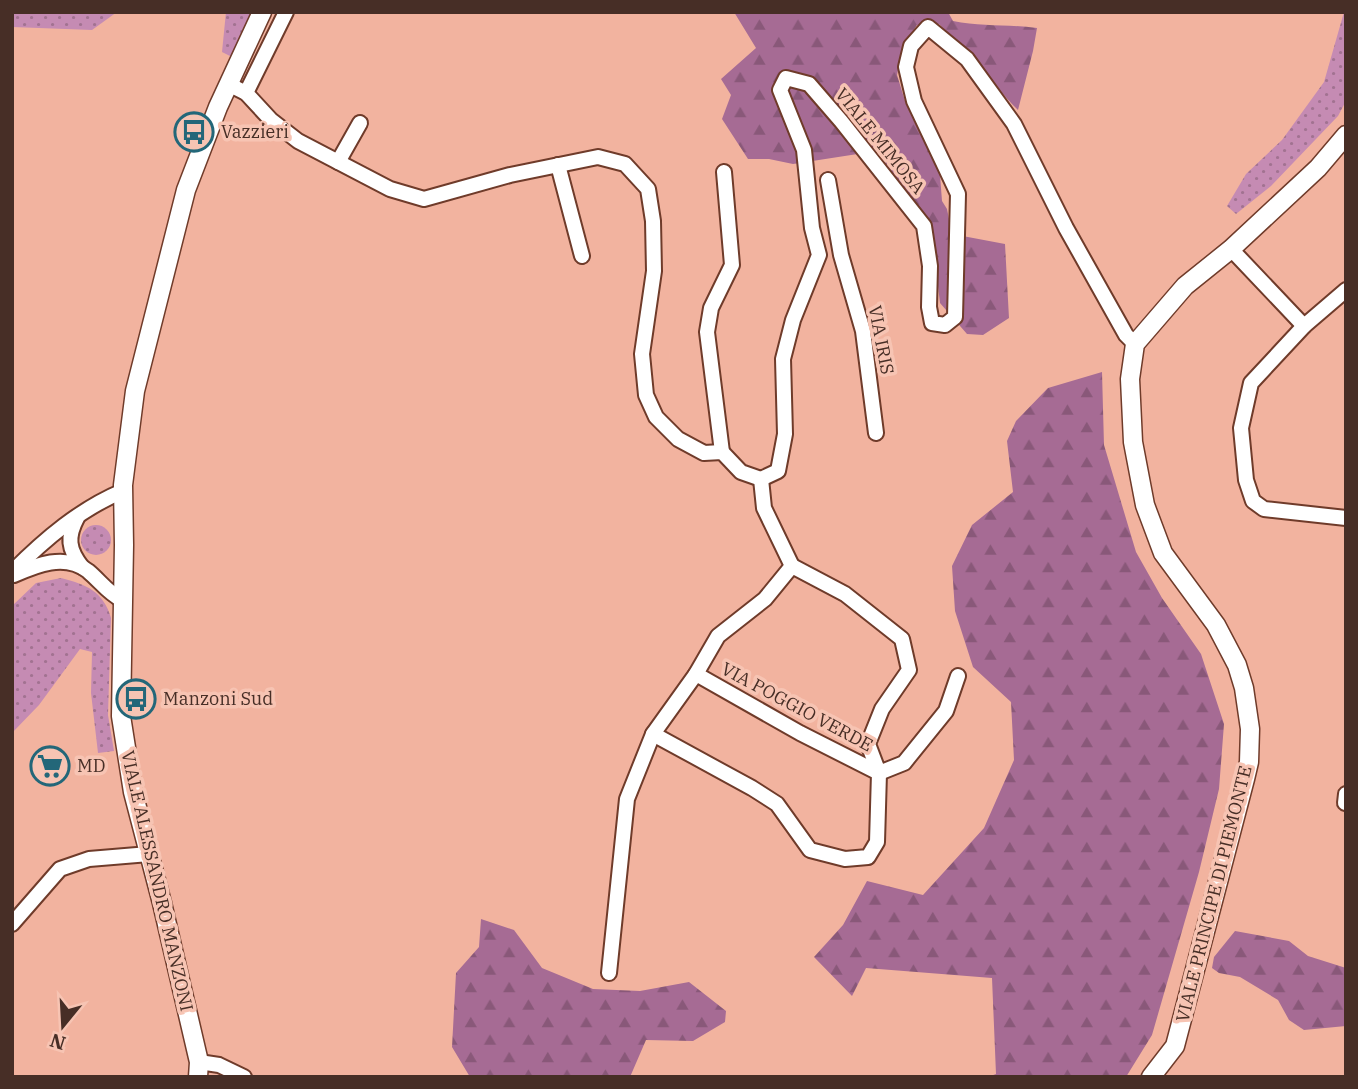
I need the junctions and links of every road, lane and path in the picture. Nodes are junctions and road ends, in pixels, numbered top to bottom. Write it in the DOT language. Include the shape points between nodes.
graph roads {
  1 [pos="262,12"];
  2 [pos="286,12"];
  3 [pos="927,20"];
  4 [pos="228,84"];
  5 [pos="246,93"];
  6 [pos="360,123"];
  7 [pos="1346,135"];
  8 [pos="338,162"];
  9 [pos="558,166"];
  10 [pos="724,173"];
  11 [pos="828,180"];
  12 [pos="1231,249"];
  13 [pos="819,255"];
  14 [pos="841,255"];
  15 [pos="582,256"];
  16 [pos="1346,290"];
  17 [pos="1304,326"];
  18 [pos="1135,344"];
  19 [pos="876,433"];
  20 [pos="722,452"];
  21 [pos="761,479"];
  22 [pos="123,491"];
  23 [pos="78,517"];
  24 [pos="1346,517"];
  25 [pos="792,566"];
  26 [pos="82,567"];
  27 [pos="12,574"];
  28 [pos="122,600"];
  29 [pos="696,674"];
  30 [pos="958,676"];
  31 [pos="653,734"];
  32 [pos="879,773"];
  33 [pos="1346,794"];
  34 [pos="1345,803"];
  35 [pos="149,854"];
  36 [pos="12,924"];
  37 [pos="609,973"];
  38 [pos="198,1069"];
  39 [pos="244,1077"];
  40 [pos="1151,1077"];
  1 -- 4 [label="street, VIALE ALESSANDRO MANZONI"];
  2 -- 5 [label="street"];
  3 -- 13 [label="street, VIALE MIMOSA" via="911,46 906,67 914,100 958,194 955,317 945,325 932,323 923,226 809,84 786,78 780,90 804,150"];
  3 -- 18 [label="street, VIALE MIMOSA" via="967,59 1014,124 1066,228"];
  4 -- 5 [label="street"];
  4 -- 22 [label="street, VIALE ALESSANDRO MANZONI" via="198,153 175,226 135,391"];
  5 -- 8 [label="street" via="298,141"];
  6 -- 8 [label="street"];
  7 -- 12 [label="street" via="1318,168"];
  8 -- 9 [label="street" via="390,190 424,199"];
  9 -- 15 [label="street"];
  9 -- 20 [label="street" via="598,157 625,164 648,188 654,271 642,354 646,395 656,417 678,439 704,453"];
  10 -- 20 [label="street" via="732,265 711,308 707,332"];
  11 -- 14 [label="street, VIA IRIS"];
  12 -- 17 [label="street"];
  12 -- 18 [label="street" via="1185,286"];
  13 -- 14 [label="street"];
  13 -- 21 [label="street" via="783,359 785,434 778,471"];
  14 -- 19 [label="street, VIA IRIS" via="863,331"];
  16 -- 17 [label="street"];
  17 -- 24 [label="street" via="1251,383 1241,428 1246,480 1252,500 1264,509"];
  18 -- 40 [label="street, VIALE PRINCIPE DI PIEMONTE" via="1130,379 1133,442 1149,518 1163,553 1216,625 1237,666 1250,729 1249,762 1175,1046"];
  20 -- 21 [label="street" via="741,472"];
  21 -- 25 [label="street" via="764,508"];
  22 -- 23 [label="street"];
  22 -- 28 [label="street, VIALE ALESSANDRO MANZONI"];
  23 -- 26 [label="street" via="69,546"];
  23 -- 27 [label="street" via="49,536"];
  25 -- 29 [label="street, VIA POGGIO VERDE" via="765,599 718,636"];
  25 -- 32 [label="street, VIA POGGIO VERDE" via="845,594 902,639 909,670 882,709 868,744"];
  26 -- 27 [label="street" via="46,562"];
  26 -- 28 [label="street"];
  28 -- 35 [label="street, VIALE ALESSANDRO MANZONI" via="121,716"];
  29 -- 31 [label="street, VIA POGGIO VERDE"];
  29 -- 32 [label="street, VIA POGGIO VERDE"];
  30 -- 32 [label="street, VIA POGGIO VERDE" via="946,711 904,763"];
  31 -- 32 [label="street, VIA POGGIO VERDE" via="777,804 810,850 845,859 868,857 877,842"];
  31 -- 37 [label="street, VIA POGGIO VERDE" via="628,799"];
  33 -- 34 [label="street"];
  35 -- 36 [label="street" via="89,859 60,869"];
  35 -- 38 [label="street, VIALE ALESSANDRO MANZONI"];
  38 -- 39 [label="street" via="219,1065"];
}
